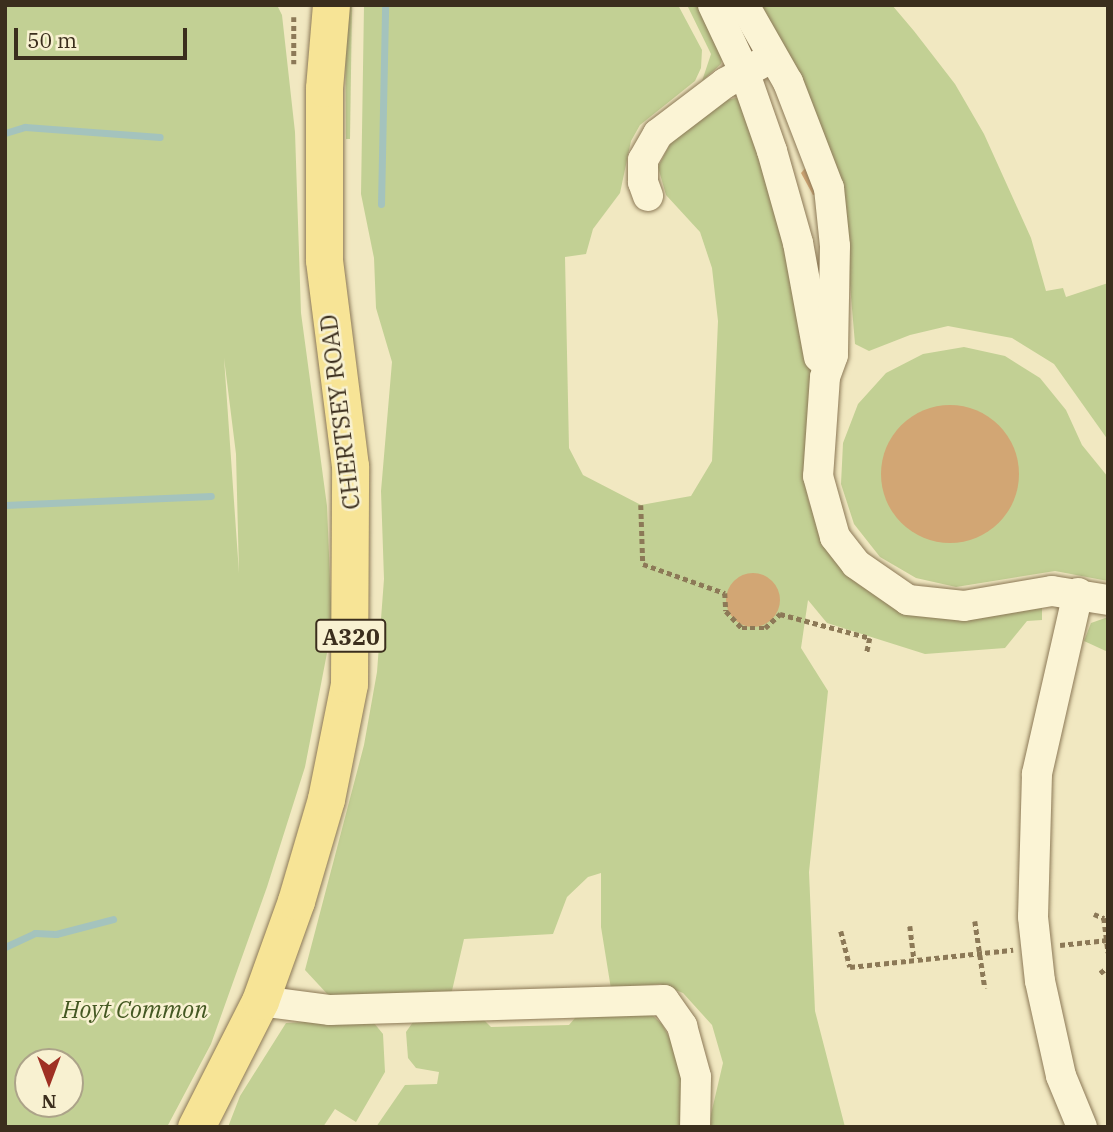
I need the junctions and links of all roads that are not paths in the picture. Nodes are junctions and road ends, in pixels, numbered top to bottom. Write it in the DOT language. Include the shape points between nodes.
graph roads {
  1 [pos="331,5"];
  2 [pos="713,5"];
  3 [pos="727,5"];
  4 [pos="744,5"];
  5 [pos="758,65"];
  6 [pos="648,196"];
  7 [pos="825,377"];
  8 [pos="1078,593"];
  9 [pos="1108,600"];
  10 [pos="260,1002"];
  11 [pos="195,1127"];
  12 [pos="695,1127"];
  13 [pos="1082,1127"];
  1 -- 10 [label="main road, CHERTSEY ROAD / A320" via="324,88 324,260 351,477 349,684 312,852"];
  2 -- 5 [label="lane"];
  3 -- 5 [label="lane"];
  4 -- 5 [label="lane"];
  5 -- 6 [label="lane" via="658,134 643,160"];
  5 -- 7 [label="lane"];
  5 -- 7 [label="lane" via="829,188 835,246 833,355"];
  7 -- 8 [label="lane" via="818,476 835,537 856,564 908,600 938,606 964,607 1026,593"];
  8 -- 9 [label="lane"];
  8 -- 13 [label="lane" via="1036,784 1035,947 1061,1076"];
  10 -- 11 [label="main road, CHERTSEY ROAD / A320"];
  10 -- 12 [label="lane" via="330,1010 664,1000 682,1026 696,1077"];
}
